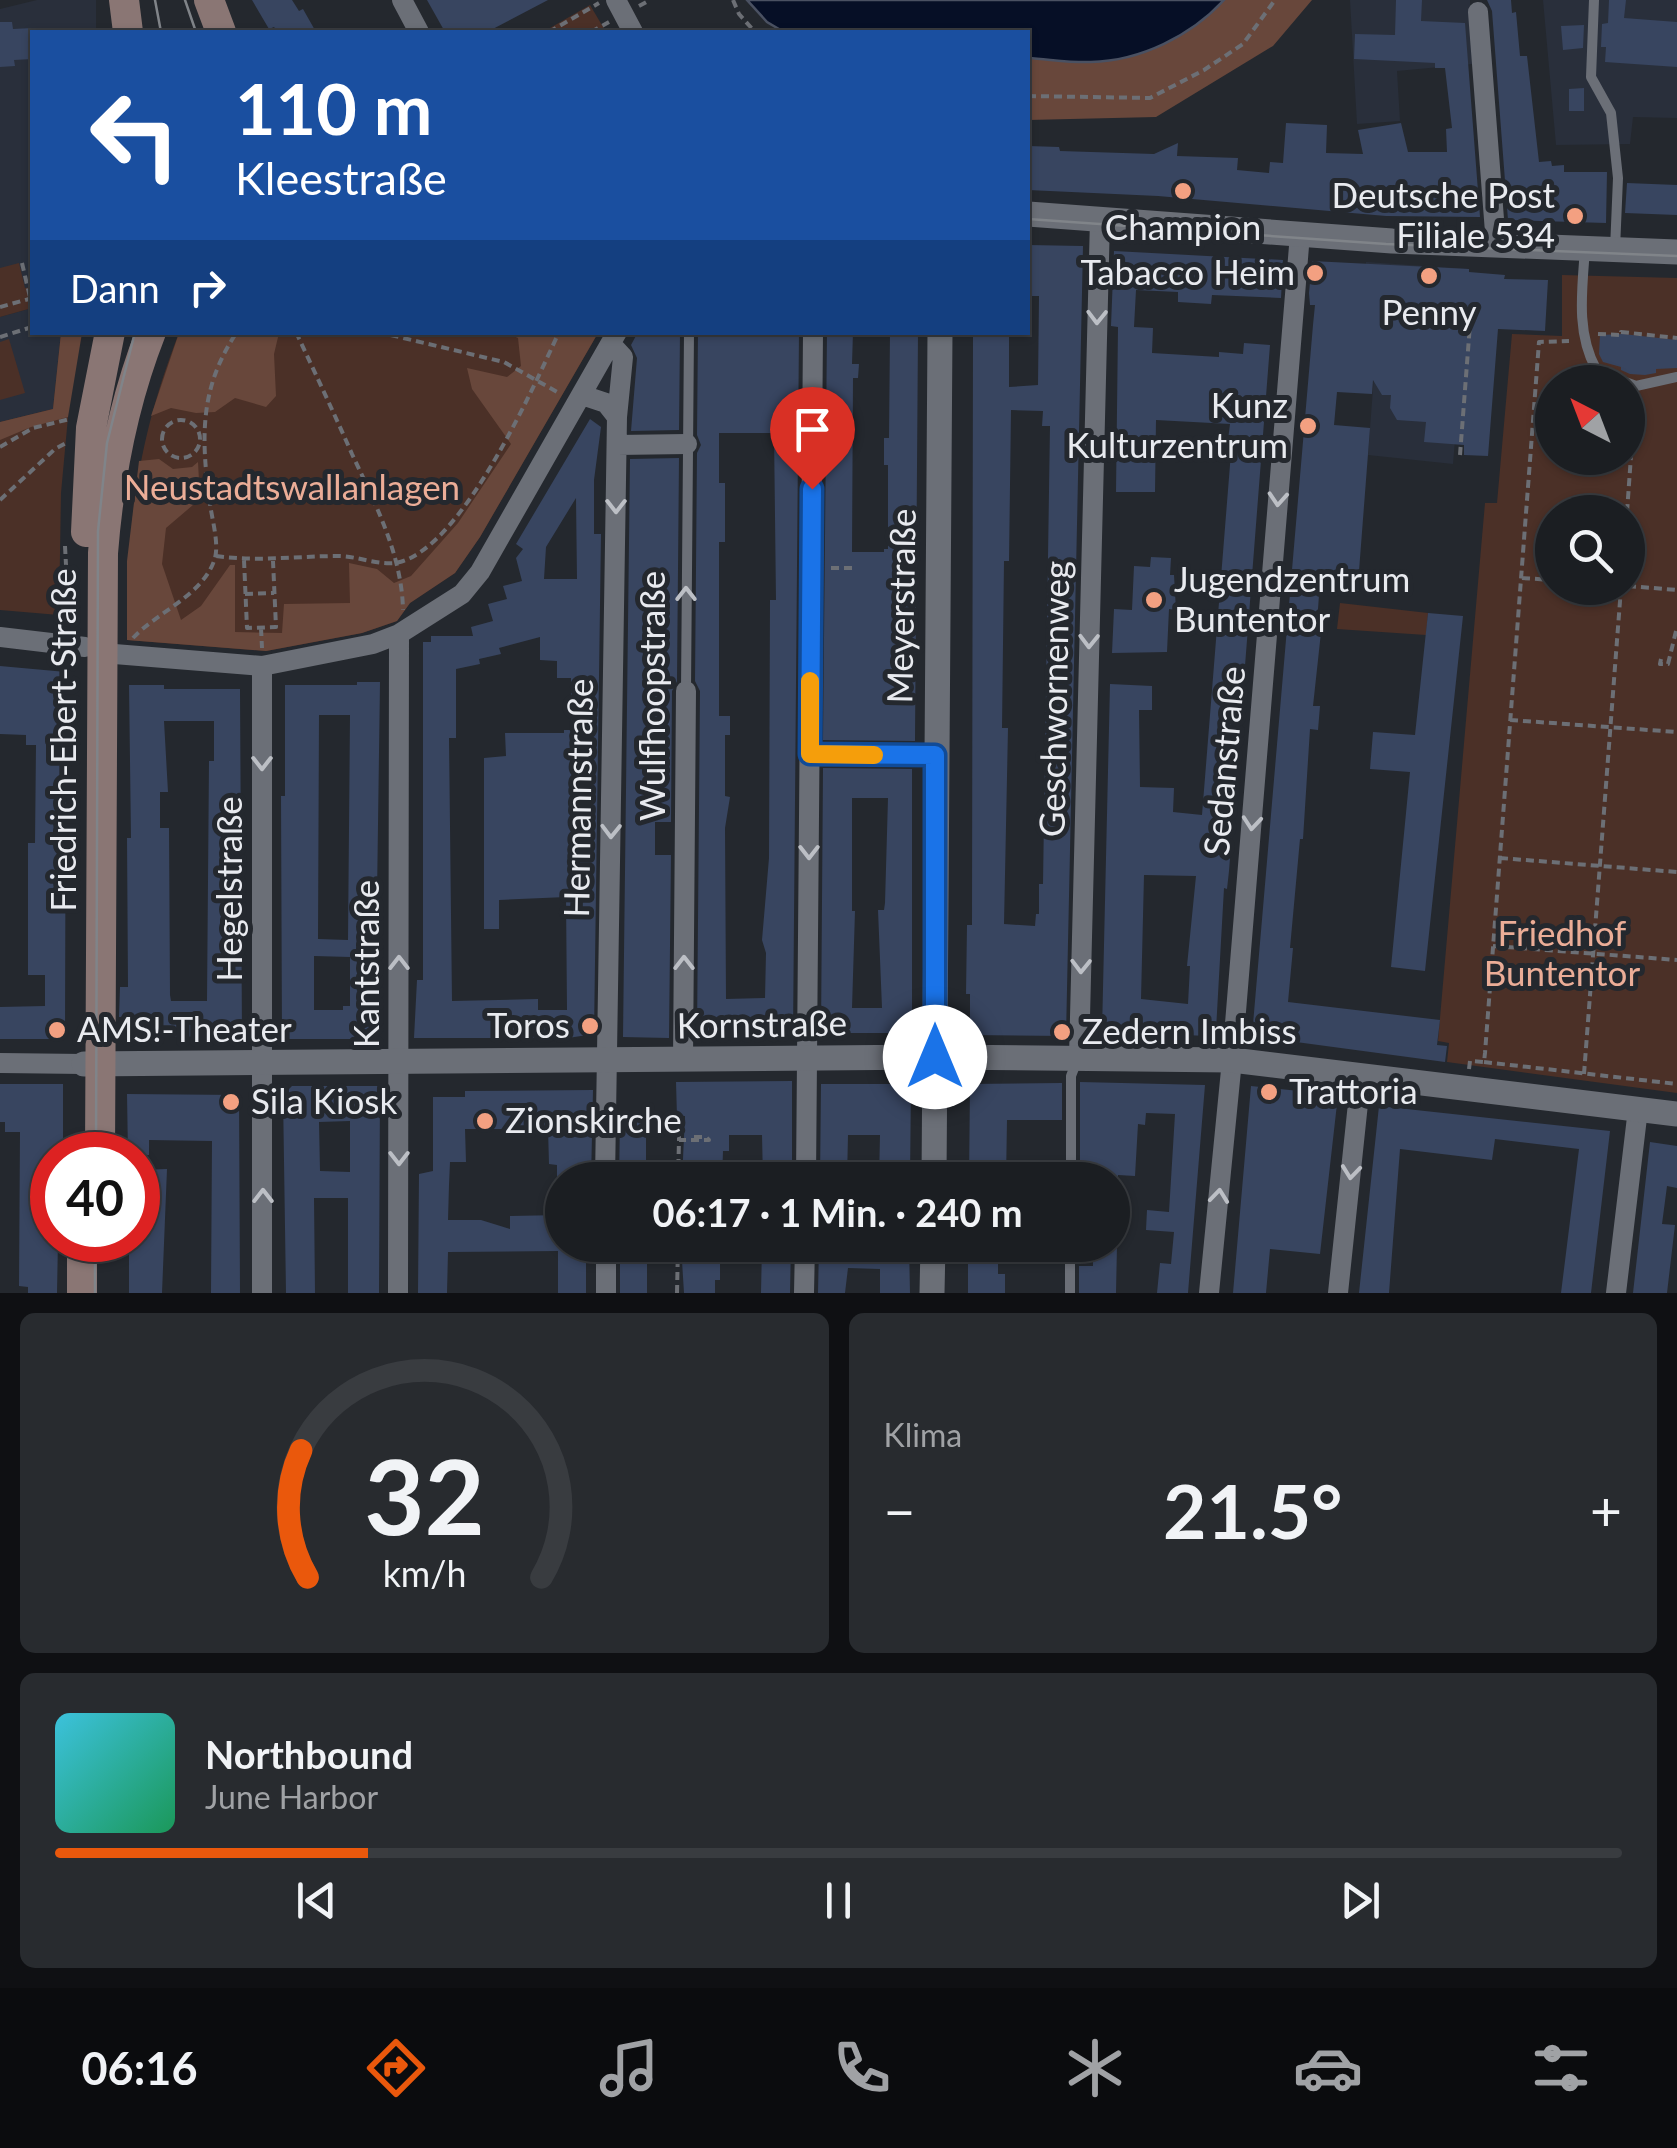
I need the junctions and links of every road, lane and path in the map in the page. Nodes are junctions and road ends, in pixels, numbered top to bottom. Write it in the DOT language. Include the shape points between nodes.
graph roads {
  1 [pos="124,0"];
  2 [pos="209,0"];
  3 [pos="402,0"];
  4 [pos="603,0"];
  5 [pos="616,0"];
  6 [pos="733,0"];
  7 [pos="1275,0"];
  8 [pos="1594,0"];
  9 [pos="1478,6"];
  10 [pos="128,30"];
  11 [pos="220,30"];
  12 [pos="419,30"];
  13 [pos="552,30"];
  14 [pos="631,30"];
  15 [pos="754,30"];
  16 [pos="1030,96"];
  17 [pos="1030,214"];
  18 [pos="1100,219"];
  19 [pos="1300,234"];
  20 [pos="1496,244"];
  21 [pos="1586,248"];
  22 [pos="1615,249"];
  23 [pos="1677,252"];
  24 [pos="22,262"];
  25 [pos="30,292"];
  26 [pos="30,300"];
  27 [pos="0,308"];
  28 [pos="1471,311"];
  29 [pos="30,328"];
  30 [pos="109,335"];
  31 [pos="150,335"];
  32 [pos="235,335"];
  33 [pos="297,335"];
  34 [pos="391,335"];
  35 [pos="558,335"];
  36 [pos="689,335"];
  37 [pos="813,335"];
  38 [pos="940,335"];
  39 [pos="0,337"];
  40 [pos="1583,337"];
  41 [pos="614,338"];
  42 [pos="1677,338"];
  43 [pos="1594,365"];
  44 [pos="1677,377"];
  45 [pos="537,380"];
  46 [pos="1645,382"];
  47 [pos="579,399"];
  48 [pos="617,418"];
  49 [pos="82,430"];
  50 [pos="203,441"];
  51 [pos="687,444"];
  52 [pos="617,445"];
  53 [pos="0,446"];
  54 [pos="1460,454"];
  55 [pos="0,500"];
  56 [pos="216,556"];
  57 [pos="244,560"];
  58 [pos="273,561"];
  59 [pos="396,564"];
  60 [pos="826,568"];
  61 [pos="855,568"];
  62 [pos="1521,578"];
  63 [pos="1535,579"];
  64 [pos="1645,588"];
  65 [pos="1677,590"];
  66 [pos="274,593"];
  67 [pos="245,594"];
  68 [pos="1622,605"];
  69 [pos="1677,627"];
  70 [pos="260,628"];
  71 [pos="399,634"];
  72 [pos="0,637"];
  73 [pos="261,638"];
  74 [pos="102,652"];
  75 [pos="1661,659"];
  76 [pos="262,666"];
  77 [pos="686,692"];
  78 [pos="1510,720"];
  79 [pos="1610,728"];
  80 [pos="1677,732"];
  81 [pos="810,754"];
  82 [pos="935,755"];
  83 [pos="1500,858"];
  84 [pos="1600,866"];
  85 [pos="1677,872"];
  86 [pos="1493,946"];
  87 [pos="1593,954"];
  88 [pos="1677,960"];
  89 [pos="935,1057"];
  90 [pos="1078,1058"];
  91 [pos="808,1059"];
  92 [pos="400,1060"];
  93 [pos="683,1060"];
  94 [pos="1232,1060"];
  95 [pos="264,1062"];
  96 [pos="605,1062"];
  97 [pos="1484,1062"];
  98 [pos="0,1063"];
  99 [pos="92,1064"];
  100 [pos="1584,1074"];
  101 [pos="1361,1075"];
  102 [pos="1677,1084"];
  103 [pos="1467,1089"];
  104 [pos="1638,1109"];
  105 [pos="1677,1114"];
  106 [pos="679,1122"];
  107 [pos="85,1132"];
  108 [pos="98,1132"];
  109 [pos="694,1137"];
  110 [pos="679,1140"];
  111 [pos="606,1162"];
  112 [pos="678,1162"];
  113 [pos="806,1162"];
  114 [pos="934,1162"];
  115 [pos="1071,1162"];
  116 [pos="82,1262"];
  117 [pos="100,1262"];
  118 [pos="606,1262"];
  119 [pos="678,1262"];
  120 [pos="805,1262"];
  121 [pos="933,1262"];
  122 [pos="1070,1262"];
  123 [pos="82,1293"];
  124 [pos="100,1293"];
  125 [pos="262,1293"];
  126 [pos="398,1293"];
  127 [pos="606,1293"];
  128 [pos="677,1293"];
  129 [pos="804,1293"];
  130 [pos="932,1293"];
  131 [pos="1070,1293"];
  132 [pos="1209,1293"];
  133 [pos="1338,1293"];
  134 [pos="1616,1293"];
  1 -- 10 [label="main road"];
  2 -- 11 [label="main road"];
  3 -- 12 [label="street"];
  4 -- 13 [label="path"];
  5 -- 14 [label="street"];
  6 -- 15 [label="path"];
  7 -- 16 [label="path" via="1242,44 1150,98"];
  8 -- 22 [label="lane" via="1591,77 1611,112 1618,178"];
  9 -- 20 [label="street"];
  17 -- 18 [label="street"];
  18 -- 19 [label="street"];
  18 -- 90 [label="street, Geschwornenweg, one-way"];
  19 -- 20 [label="street"];
  19 -- 94 [label="street, Sedanstraße, one-way"];
  20 -- 21 [label="street"];
  21 -- 22 [label="street"];
  21 -- 40 [label="lane"];
  22 -- 23 [label="street"];
  24 -- 25 [label="path"];
  26 -- 27 [label="path"];
  28 -- 54 [label="path"];
  29 -- 39 [label="path"];
  30 -- 49 [label="main road, Friedrich-Ebert-Straße"];
  31 -- 74 [label="main road, Friedrich-Ebert-Straße" via="113,463"];
  32 -- 50 [label="path" via="217,364"];
  33 -- 59 [label="path"];
  34 -- 45 [label="path" via="504,362"];
  35 -- 45 [label="path"];
  36 -- 51 [label="lane, Wulfhoopstraße"];
  37 -- 81 [label="street"];
  38 -- 82 [label="street, Meyerstraße"];
  40 -- 42 [label="path" via="1621,332"];
  40 -- 43 [label="lane"];
  40 -- 62 [label="path" via="1539,342"];
  41 -- 47 [label="street"];
  41 -- 48 [label="street, Hermannstraße" via="623,357"];
  44 -- 46 [label="lane"];
  45 -- 47 [label="path"];
  45 -- 59 [label="path" via="477,488 421,553"];
  47 -- 48 [label="street" via="606,402"];
  47 -- 71 [label="street" via="480,572 462,594"];
  48 -- 52 [label="street, Hermannstraße"];
  49 -- 53 [label="path" via="32,428"];
  49 -- 55 [label="path"];
  49 -- 74 [label="main road, Friedrich-Ebert-Straße"];
  50 -- 50 [label="path" via="180,459 160,439 180,419 191,422"];
  50 -- 56 [label="path"];
  51 -- 52 [label="street"];
  77 -- 51 [label="lane, Wulfhoopstraße, one-way"];
  52 -- 96 [label="street, Hermannstraße, one-way"];
  56 -- 57 [label="path"];
  56 -- 74 [label="path" via="201,582"];
  57 -- 58 [label="path"];
  57 -- 67 [label="path"];
  58 -- 59 [label="path" via="342,556"];
  58 -- 66 [label="path"];
  59 -- 71 [label="path" via="403,609"];
  60 -- 61 [label="path"];
  62 -- 63 [label="path"];
  62 -- 78 [label="path"];
  64 -- 65 [label="path"];
  66 -- 67 [label="path"];
  66 -- 70 [label="path" via="276,627"];
  67 -- 70 [label="path" via="247,628"];
  68 -- 79 [label="path"];
  69 -- 75 [label="path" via="1668,664"];
  70 -- 73 [label="path"];
  71 -- 76 [label="street"];
  92 -- 71 [label="street, Kantstraße, one-way"];
  72 -- 74 [label="street"];
  74 -- 76 [label="street"];
  74 -- 99 [label="main road, Friedrich-Ebert-Straße"];
  76 -- 95 [label="street, Hegelstraße, one-way"];
  93 -- 77 [label="street, Wulfhoopstraße, one-way"];
  78 -- 79 [label="path"];
  78 -- 83 [label="path"];
  79 -- 80 [label="path"];
  79 -- 84 [label="path"];
  81 -- 82 [label="street"];
  81 -- 91 [label="street, one-way"];
  82 -- 89 [label="street, Meyerstraße"];
  83 -- 84 [label="path"];
  83 -- 86 [label="path"];
  84 -- 85 [label="path"];
  84 -- 87 [label="path"];
  86 -- 87 [label="path"];
  86 -- 97 [label="path"];
  87 -- 88 [label="path"];
  87 -- 100 [label="path"];
  89 -- 90 [label="street, Kornstraße"];
  89 -- 91 [label="street, Kornstraße"];
  89 -- 114 [label="street, Meyerstraße"];
  90 -- 94 [label="street, Kornstraße"];
  90 -- 115 [label="lane, Geschwornenweg"];
  91 -- 93 [label="street, Kornstraße"];
  91 -- 113 [label="street"];
  92 -- 95 [label="street, Kornstraße"];
  92 -- 96 [label="street, Kornstraße"];
  92 -- 126 [label="street, Kantstraße, one-way"];
  93 -- 96 [label="street, Kornstraße"];
  94 -- 101 [label="street, Kornstraße"];
  132 -- 94 [label="street, Sedanstraße, one-way"];
  95 -- 99 [label="street, Kornstraße"];
  125 -- 95 [label="street, Hegelstraße, one-way"];
  96 -- 111 [label="street, Hermannstraße"];
  97 -- 100 [label="path"];
  97 -- 103 [label="path" via="1470,1060"];
  98 -- 99 [label="street"];
  99 -- 107 [label="main road, Friedrich-Ebert-Straße"];
  99 -- 108 [label="main road, Friedrich-Ebert-Straße"];
  100 -- 102 [label="path"];
  101 -- 103 [label="street, Kornstraße"];
  101 -- 133 [label="street, one-way"];
  103 -- 104 [label="street, Kornstraße"];
  104 -- 105 [label="street, Kornstraße"];
  104 -- 134 [label="street"];
  106 -- 110 [label="path"];
  109 -- 110 [label="path" via="709,1140"];
  110 -- 112 [label="path"];
  116 -- 123 [label="main road"];
  117 -- 124 [label="main road"];
  118 -- 127 [label="street"];
  119 -- 128 [label="path"];
  120 -- 129 [label="street"];
  121 -- 130 [label="street"];
  122 -- 131 [label="lane"];
}
